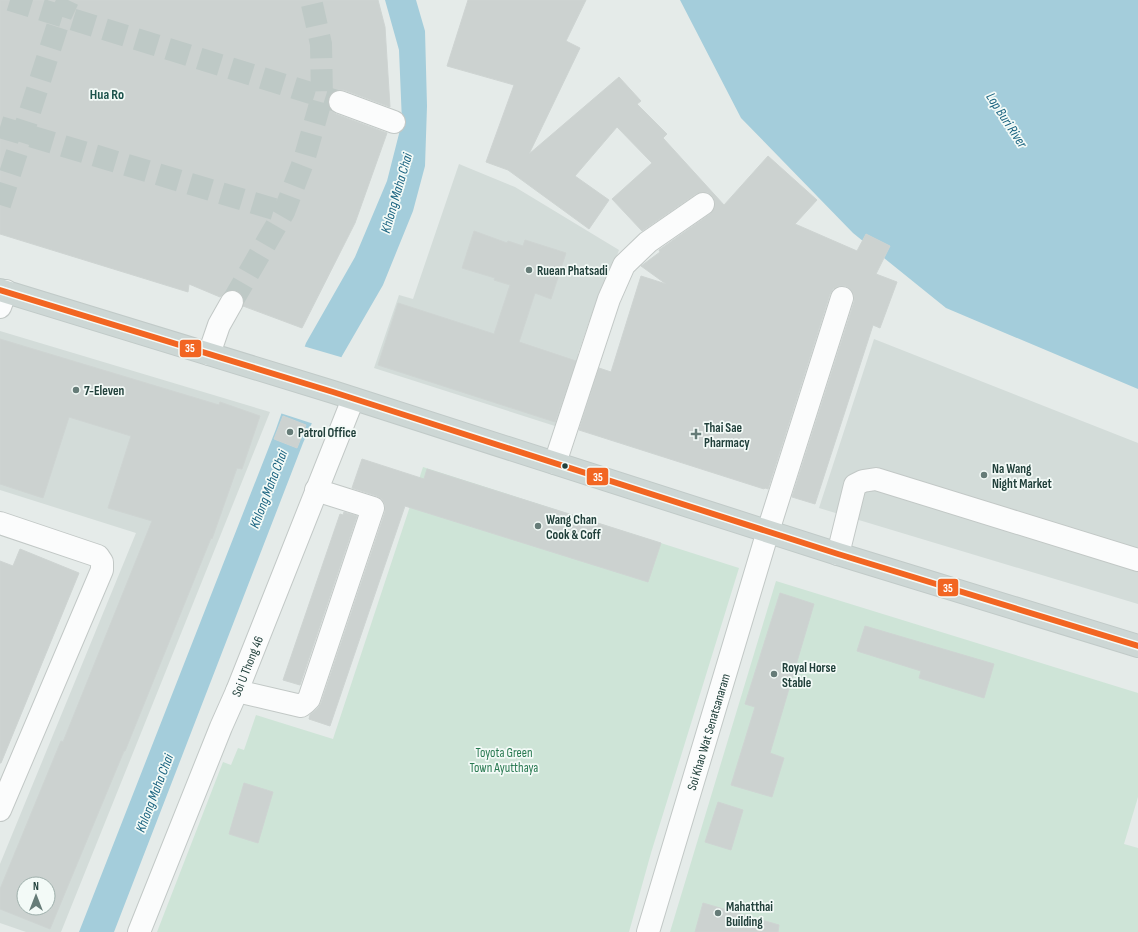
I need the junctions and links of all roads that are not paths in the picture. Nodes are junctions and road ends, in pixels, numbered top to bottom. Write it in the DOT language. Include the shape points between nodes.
graph roads {
  1 [pos="340,102"];
  2 [pos="394,122"];
  3 [pos="703,204"];
  4 [pos="2,296"];
  5 [pos="842,298"];
  6 [pos="232,302"];
  7 [pos="209,354"];
  8 [pos="343,396"];
  9 [pos="555,463"];
  10 [pos="316,490"];
  11 [pos="0,524"];
  12 [pos="768,532"];
  13 [pos="838,554"];
  14 [pos="1138,560"];
  15 [pos="1138,646"];
  16 [pos="237,691"];
  17 [pos="0,810"];
  18 [pos="139,932"];
  19 [pos="648,932"];
  1 -- 2 [label="street"];
  3 -- 9 [label="street" via="648,242 624,265 609,299"];
  4 -- 7 [label="main road"];
  5 -- 12 [label="street, Soi Khao Wat Senatsanaram"];
  6 -- 7 [label="street" via="219,325"];
  7 -- 8 [label="main road"];
  8 -- 9 [label="main road"];
  8 -- 10 [label="street, Soi U Thong 46"];
  9 -- 12 [label="main road"];
  10 -- 16 [label="street, Soi U Thong 46"];
  10 -- 16 [label="street" via="373,508 309,699 301,706"];
  11 -- 17 [label="street" via="98,556 102,562 102,570"];
  12 -- 13 [label="main road"];
  12 -- 19 [label="street, Soi Khao Wat Senatsanaram"];
  13 -- 14 [label="street" via="854,485 863,480 876,478"];
  13 -- 15 [label="main road"];
  16 -- 18 [label="street, Soi U Thong 46"];
}
